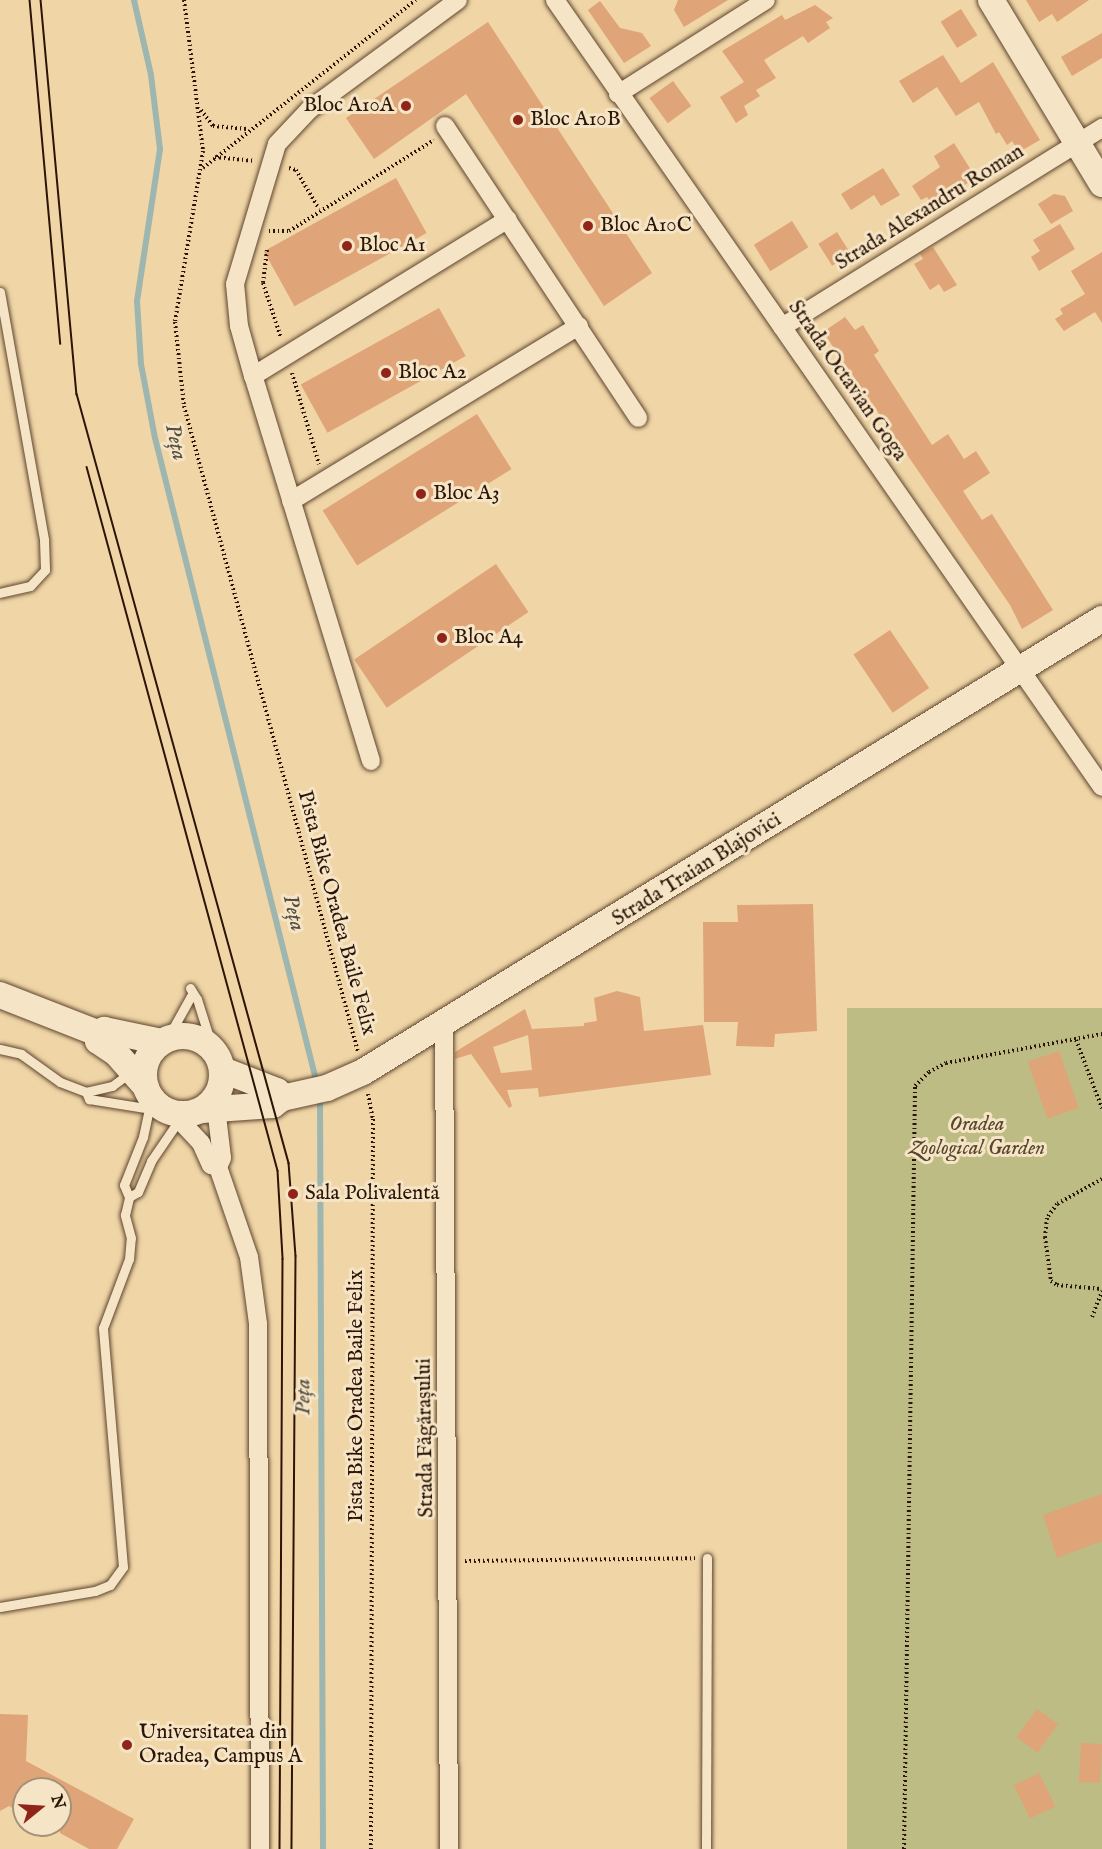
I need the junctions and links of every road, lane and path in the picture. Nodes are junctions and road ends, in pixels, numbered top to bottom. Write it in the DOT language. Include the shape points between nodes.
graph roads {
  1 [pos="184,0"];
  2 [pos="416,0"];
  3 [pos="458,0"];
  4 [pos="555,0"];
  5 [pos="766,0"];
  6 [pos="992,0"];
  7 [pos="618,94"];
  8 [pos="201,109"];
  9 [pos="1102,128"];
  10 [pos="250,129"];
  11 [pos="446,129"];
  12 [pos="1077,143"];
  13 [pos="203,169"];
  14 [pos="1102,184"];
  15 [pos="508,219"];
  16 [pos="248,231"];
  17 [pos="0,292"];
  18 [pos="579,326"];
  19 [pos="782,327"];
  20 [pos="253,376"];
  21 [pos="638,418"];
  22 [pos="291,501"];
  23 [pos="0,593"];
  24 [pos="1102,619"];
  25 [pos="1020,667"];
  26 [pos="370,761"];
  27 [pos="1102,787"];
  28 [pos="0,995"];
  29 [pos="444,1026"];
  30 [pos="97,1033"];
  31 [pos="1102,1034"];
  32 [pos="1076,1040"];
  33 [pos="212,1047"];
  34 [pos="0,1049"];
  35 [pos="223,1070"];
  36 [pos="363,1072"];
  37 [pos="86,1092"];
  38 [pos="171,1092"];
  39 [pos="285,1098"];
  40 [pos="1102,1108"];
  41 [pos="218,1167"];
  42 [pos="1102,1179"];
  43 [pos="129,1197"];
  44 [pos="1102,1290"];
  45 [pos="1092,1317"];
  46 [pos="707,1558"];
  47 [pos="450,1561"];
  48 [pos="0,1607"];
  49 [pos="260,1849"];
  50 [pos="371,1849"];
  51 [pos="448,1849"];
  52 [pos="706,1849"];
  53 [pos="904,1849"];
  1 -- 8 [label="path, Pista Bike Oradea Baile Felix"];
  2 -- 10 [label="path"];
  3 -- 16 [label="street" via="298,121 277,144"];
  4 -- 7 [label="street, Strada Octavian Goga"];
  5 -- 7 [label="street"];
  6 -- 12 [label="street"];
  7 -- 19 [label="street, Strada Octavian Goga"];
  8 -- 10 [label="path" via="213,126 223,130"];
  8 -- 13 [label="path, Pista Bike Oradea Baile Felix"];
  9 -- 12 [label="street, Strada Alexandru Roman"];
  10 -- 13 [label="path"];
  11 -- 15 [label="street"];
  11 -- 16 [label="path" via="289,231"];
  12 -- 14 [label="street"];
  12 -- 19 [label="street, Strada Alexandru Roman"];
  13 -- 36 [label="path, Pista Bike Oradea Baile Felix" via="176,322 184,406"];
  15 -- 18 [label="street"];
  15 -- 20 [label="street"];
  16 -- 20 [label="street" via="235,284 239,326"];
  17 -- 23 [label="lane" via="44,540 45,570 30,586"];
  18 -- 21 [label="street"];
  18 -- 22 [label="street"];
  19 -- 25 [label="street, Strada Octavian Goga"];
  20 -- 22 [label="street"];
  22 -- 26 [label="street"];
  24 -- 25 [label="street, Strada Traian Blajovici"];
  25 -- 27 [label="street, Strada Octavian Goga"];
  25 -- 29 [label="street, Strada Traian Blajovici"];
  28 -- 30 [label="street, Strada Traian Blajovici"];
  29 -- 36 [label="street, Strada Traian Blajovici"];
  29 -- 47 [label="street, Strada Făgărașului"];
  30 -- 38 [label="street" via="98,1041"];
  30 -- 38 [label="street, Strada Traian Blajovici" via="104,1030"];
  31 -- 32 [label="path"];
  32 -- 40 [label="path"];
  32 -- 53 [label="path" via="946,1063 915,1086"];
  33 -- 35 [label="street"];
  33 -- 38 [label="street" via="195,1037"];
  33 -- 38 [label="lane" via="191,991"];
  34 -- 37 [label="lane" via="21,1054 60,1082"];
  35 -- 38 [label="street"];
  35 -- 39 [label="street"];
  36 -- 39 [label="street, Strada Traian Blajovici"];
  36 -- 50 [label="path, Pista Bike Oradea Baile Felix" via="373,1119"];
  37 -- 38 [label="lane" via="112,1086"];
  37 -- 38 [label="lane" via="89,1099"];
  38 -- 39 [label="street, Strada Traian Blajovici" via="273,1105"];
  38 -- 41 [label="street" via="211,1165"];
  38 -- 41 [label="street" via="222,1158"];
  38 -- 43 [label="lane" via="151,1161 138,1192"];
  38 -- 43 [label="lane" via="124,1185"];
  41 -- 49 [label="street" via="249,1257 258,1324"];
  42 -- 44 [label="path" via="1057,1204 1047,1218 1045,1238 1051,1281"];
  43 -- 48 [label="lane" via="125,1215 131,1238 129,1259 103,1328 123,1567 110,1585 95,1591"];
  44 -- 45 [label="path"];
  46 -- 47 [label="path"];
  46 -- 52 [label="lane"];
  47 -- 51 [label="street, Strada Făgărașului"];
}
